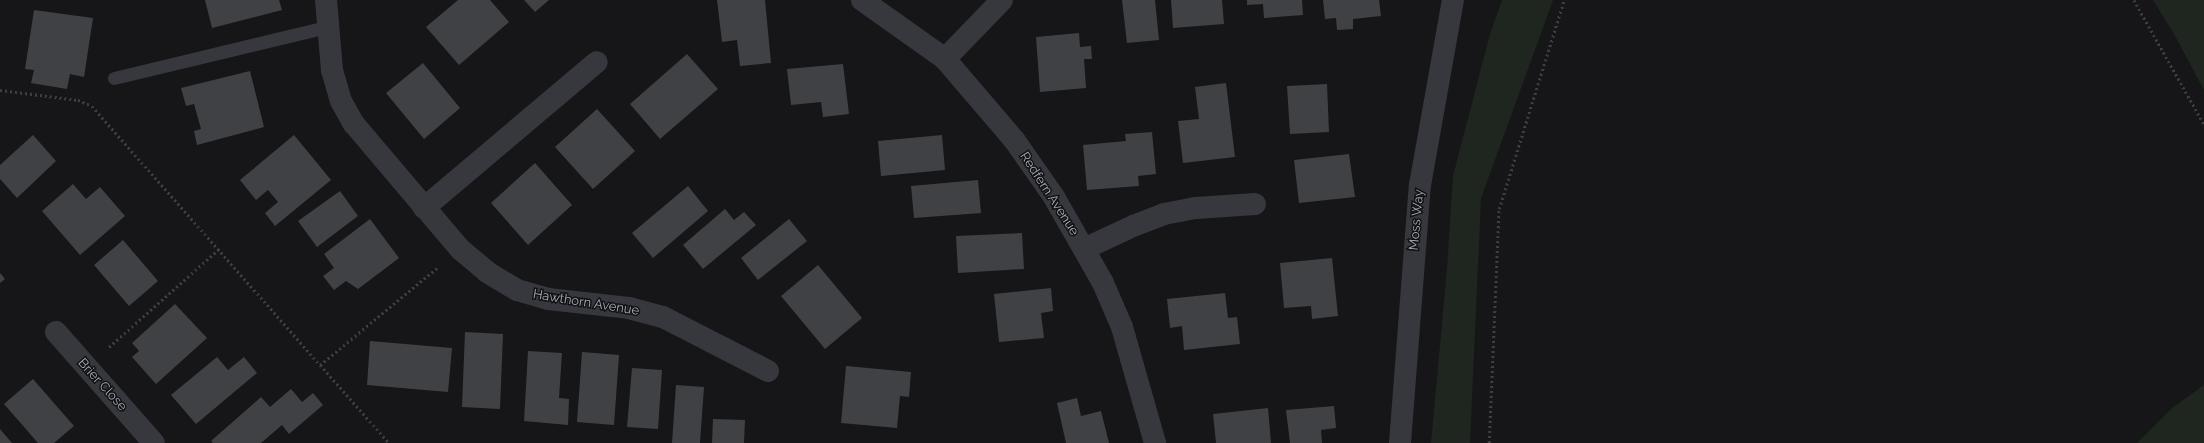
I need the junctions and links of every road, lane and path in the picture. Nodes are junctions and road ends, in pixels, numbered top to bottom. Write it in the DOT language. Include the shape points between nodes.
graph roads {
  1 [pos="326,0"];
  2 [pos="862,0"];
  3 [pos="1002,0"];
  4 [pos="1453,0"];
  5 [pos="1564,0"];
  6 [pos="2134,0"];
  7 [pos="327,27"];
  8 [pos="945,59"];
  9 [pos="597,62"];
  10 [pos="114,78"];
  11 [pos="0,90"];
  12 [pos="2204,124"];
  13 [pos="1255,204"];
  14 [pos="424,208"];
  15 [pos="219,249"];
  16 [pos="460,249"];
  17 [pos="1084,249"];
  18 [pos="56,332"];
  19 [pos="320,364"];
  20 [pos="86,367"];
  21 [pos="768,370"];
  22 [pos="148,441"];
  23 [pos="389,443"];
  24 [pos="1155,443"];
  25 [pos="1400,443"];
  26 [pos="1489,443"];
  1 -- 7 [label="street, Hawthorn Avenue"];
  2 -- 8 [label="street, Redfern Avenue"];
  3 -- 8 [label="street"];
  4 -- 25 [label="street, Moss Way" via="1420,185"];
  5 -- 26 [label="path" via="1499,209"];
  6 -- 12 [label="path"];
  7 -- 10 [label="lane"];
  7 -- 14 [label="street, Hawthorn Avenue" via="332,70 341,101 354,124"];
  8 -- 17 [label="street, Redfern Avenue" via="1014,141 1054,197"];
  9 -- 14 [label="street"];
  11 -- 15 [label="path" via="78,100 92,106"];
  13 -- 17 [label="street" via="1196,208 1164,214"];
  14 -- 16 [label="street, Hawthorn Avenue"];
  15 -- 19 [label="path"];
  15 -- 20 [label="path"];
  16 -- 19 [label="path"];
  16 -- 21 [label="street, Hawthorn Avenue" via="487,272 517,290 548,299 629,308 663,317"];
  17 -- 24 [label="street, Redfern Avenue" via="1103,283 1122,327"];
  18 -- 20 [label="street, Brier Close"];
  19 -- 23 [label="path"];
  20 -- 22 [label="street, Brier Close"];
}
